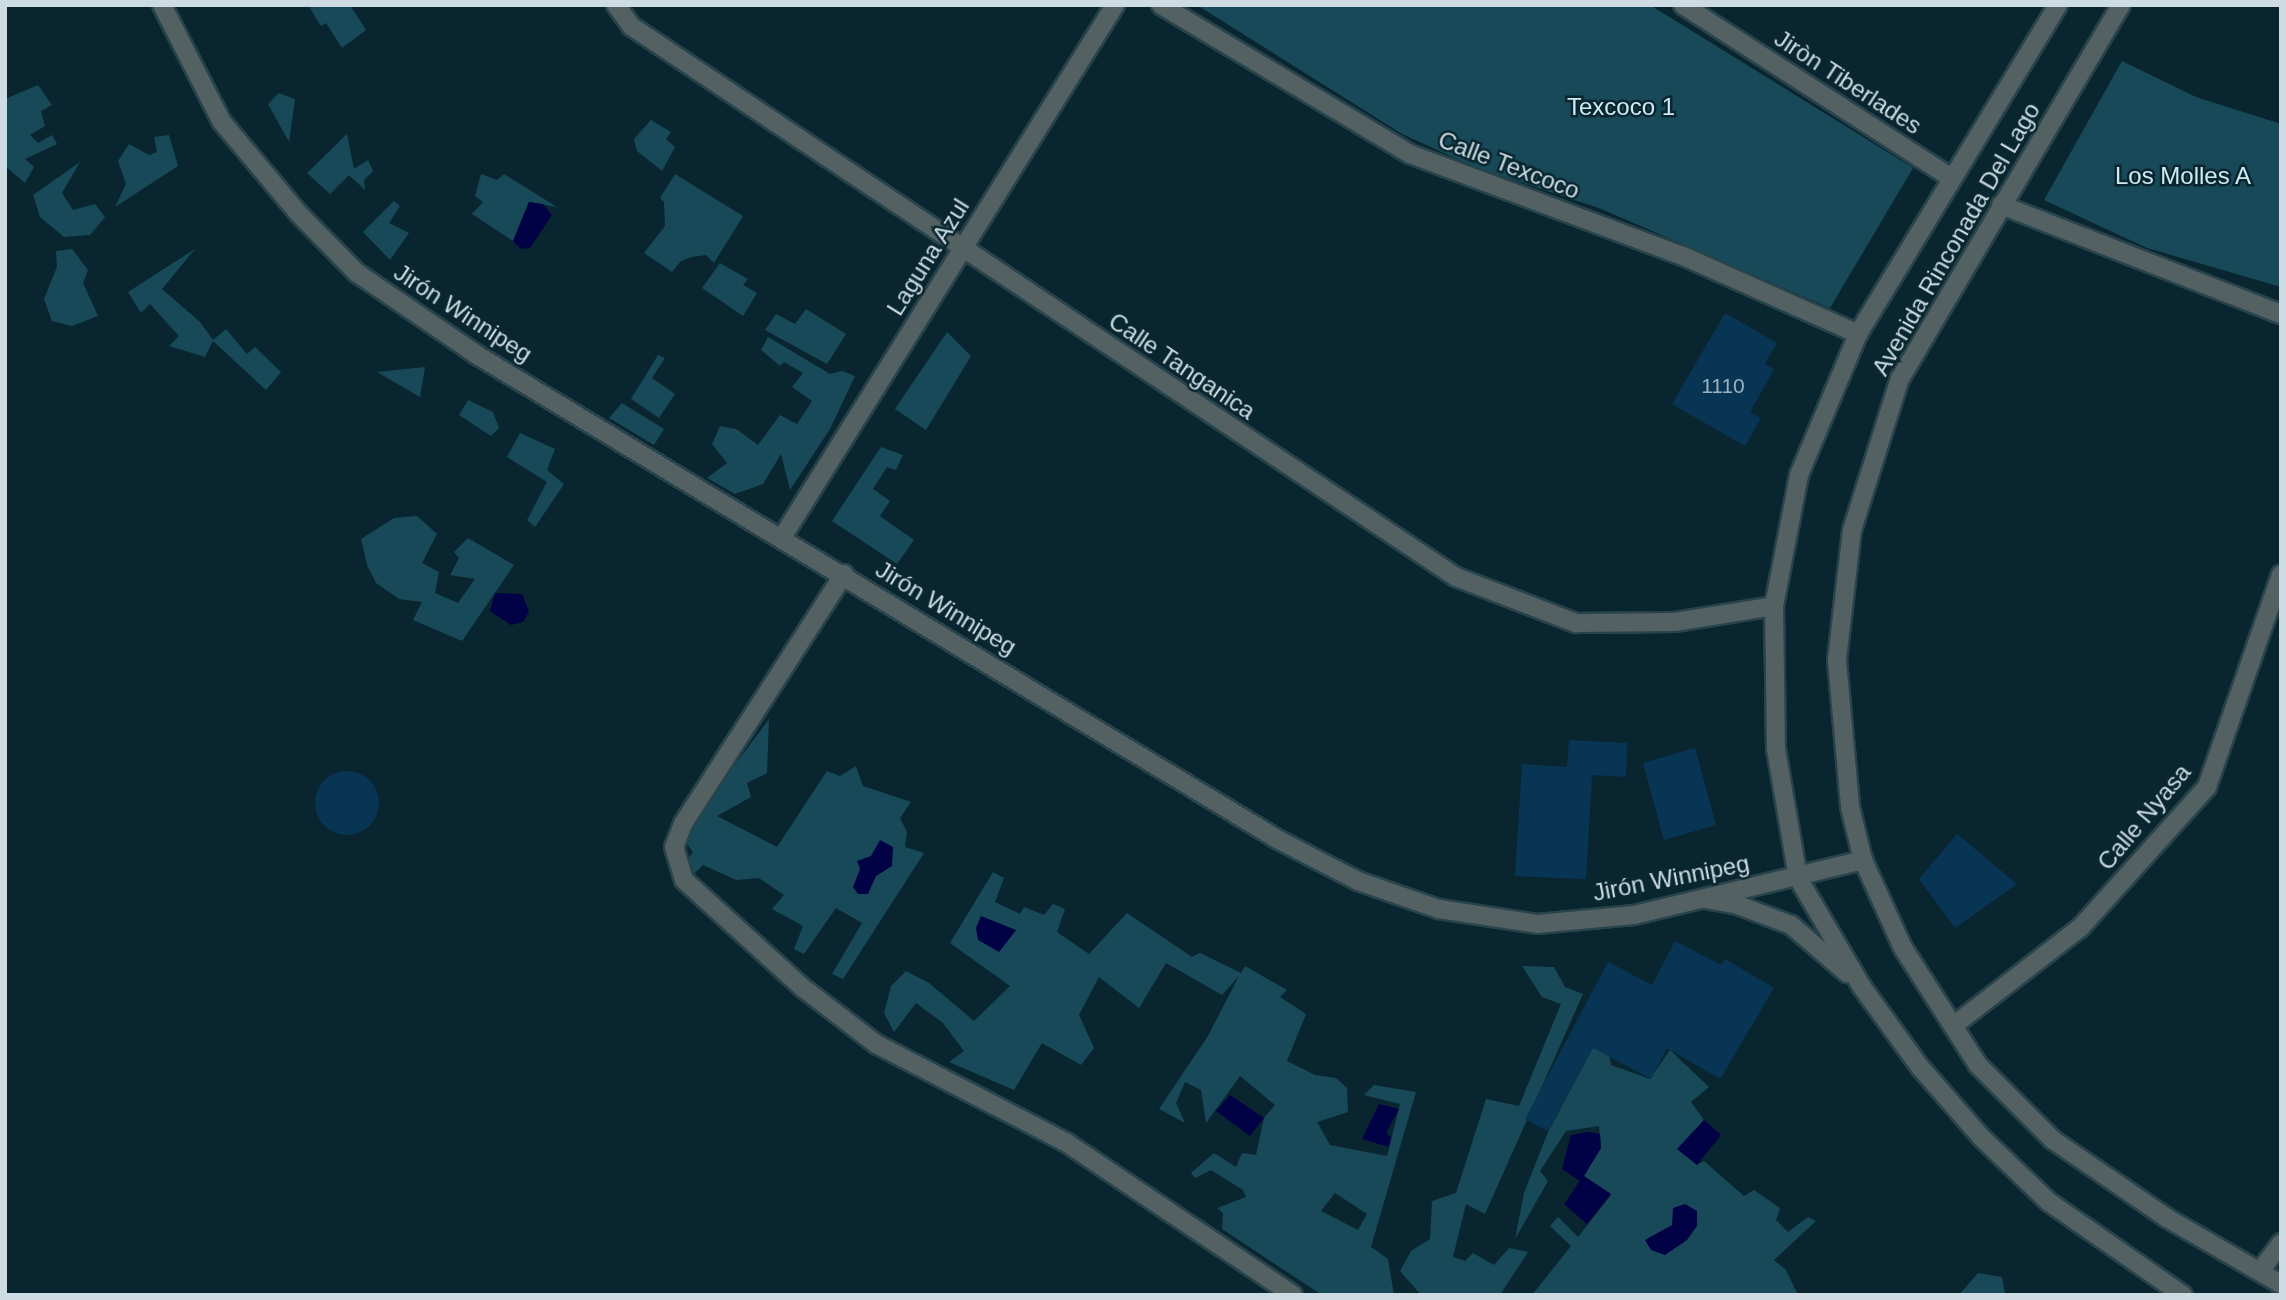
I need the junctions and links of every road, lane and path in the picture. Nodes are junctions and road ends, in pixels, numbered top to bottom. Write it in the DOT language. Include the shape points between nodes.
graph roads {
  1 [pos="162,5"];
  2 [pos="616,5"];
  3 [pos="1115,5"];
  4 [pos="1161,5"];
  5 [pos="1683,5"];
  6 [pos="2058,5"];
  7 [pos="2121,5"];
  8 [pos="1951,178"];
  9 [pos="2001,205"];
  10 [pos="962,248"];
  11 [pos="2281,314"];
  12 [pos="1858,334"];
  13 [pos="783,536"];
  14 [pos="844,575"];
  15 [pos="2281,575"];
  16 [pos="1774,606"];
  17 [pos="1863,860"];
  18 [pos="1798,878"];
  19 [pos="1705,899"];
  20 [pos="1862,987"];
  21 [pos="1953,1026"];
  22 [pos="2281,1243"];
  23 [pos="2261,1270"];
  24 [pos="2281,1284"];
  25 [pos="1293,1295"];
  26 [pos="2183,1295"];
  1 -- 13 [label="street, Jirón Winnipeg" via="222,122 298,213 358,273 477,355"];
  2 -- 10 [label="street, Calle Tanganica" via="631,26"];
  3 -- 10 [label="street, Laguna Azul"];
  4 -- 12 [label="street, Calle Texcoco" via="1410,153 1683,256"];
  5 -- 8 [label="street, Jiròn Tiberlades"];
  6 -- 8 [label="street, Avenida Rinconada Del Lago"];
  7 -- 9 [label="street, Avenida Rinconada Del Lago"];
  8 -- 12 [label="street, Avenida Rinconada Del Lago"];
  9 -- 11 [label="street"];
  9 -- 17 [label="street, Avenida Rinconada Del Lago" via="1900,377 1852,530 1838,660 1850,807"];
  10 -- 13 [label="street, Laguna Azul"];
  10 -- 16 [label="street, Calle Tanganica" via="1456,577 1576,623 1675,622"];
  12 -- 16 [label="street, Avenida Rinconada Del Lago" via="1799,475"];
  13 -- 14 [label="street, Jirón Winnipeg"];
  14 -- 19 [label="street, Jirón Winnipeg" via="1277,839 1358,881 1439,909 1537,924 1634,915"];
  14 -- 25 [label="street" via="683,824 674,847 684,880 802,987 876,1044 1067,1143"];
  15 -- 21 [label="street, Calle Nyasa" via="2207,787 2080,928"];
  16 -- 18 [label="street, Avenida Rinconada Del Lago" via="1774,725"];
  17 -- 18 [label="street, Jirón Winnipeg"];
  17 -- 21 [label="street, Avenida Rinconada Del Lago" via="1903,948"];
  18 -- 19 [label="street, Jirón Winnipeg"];
  18 -- 20 [label="street, Avenida Rinconada Del Lago"];
  19 -- 20 [label="street" via="1738,905 1791,925"];
  20 -- 26 [label="street, Avenida Rinconada Del Lago" via="1920,1067 1980,1137 2049,1202"];
  21 -- 23 [label="street, Avenida Rinconada Del Lago" via="1978,1065 2053,1140 2167,1218"];
  22 -- 23 [label="street"];
  23 -- 24 [label="street, Avenida Rinconada Del Lago"];
}
